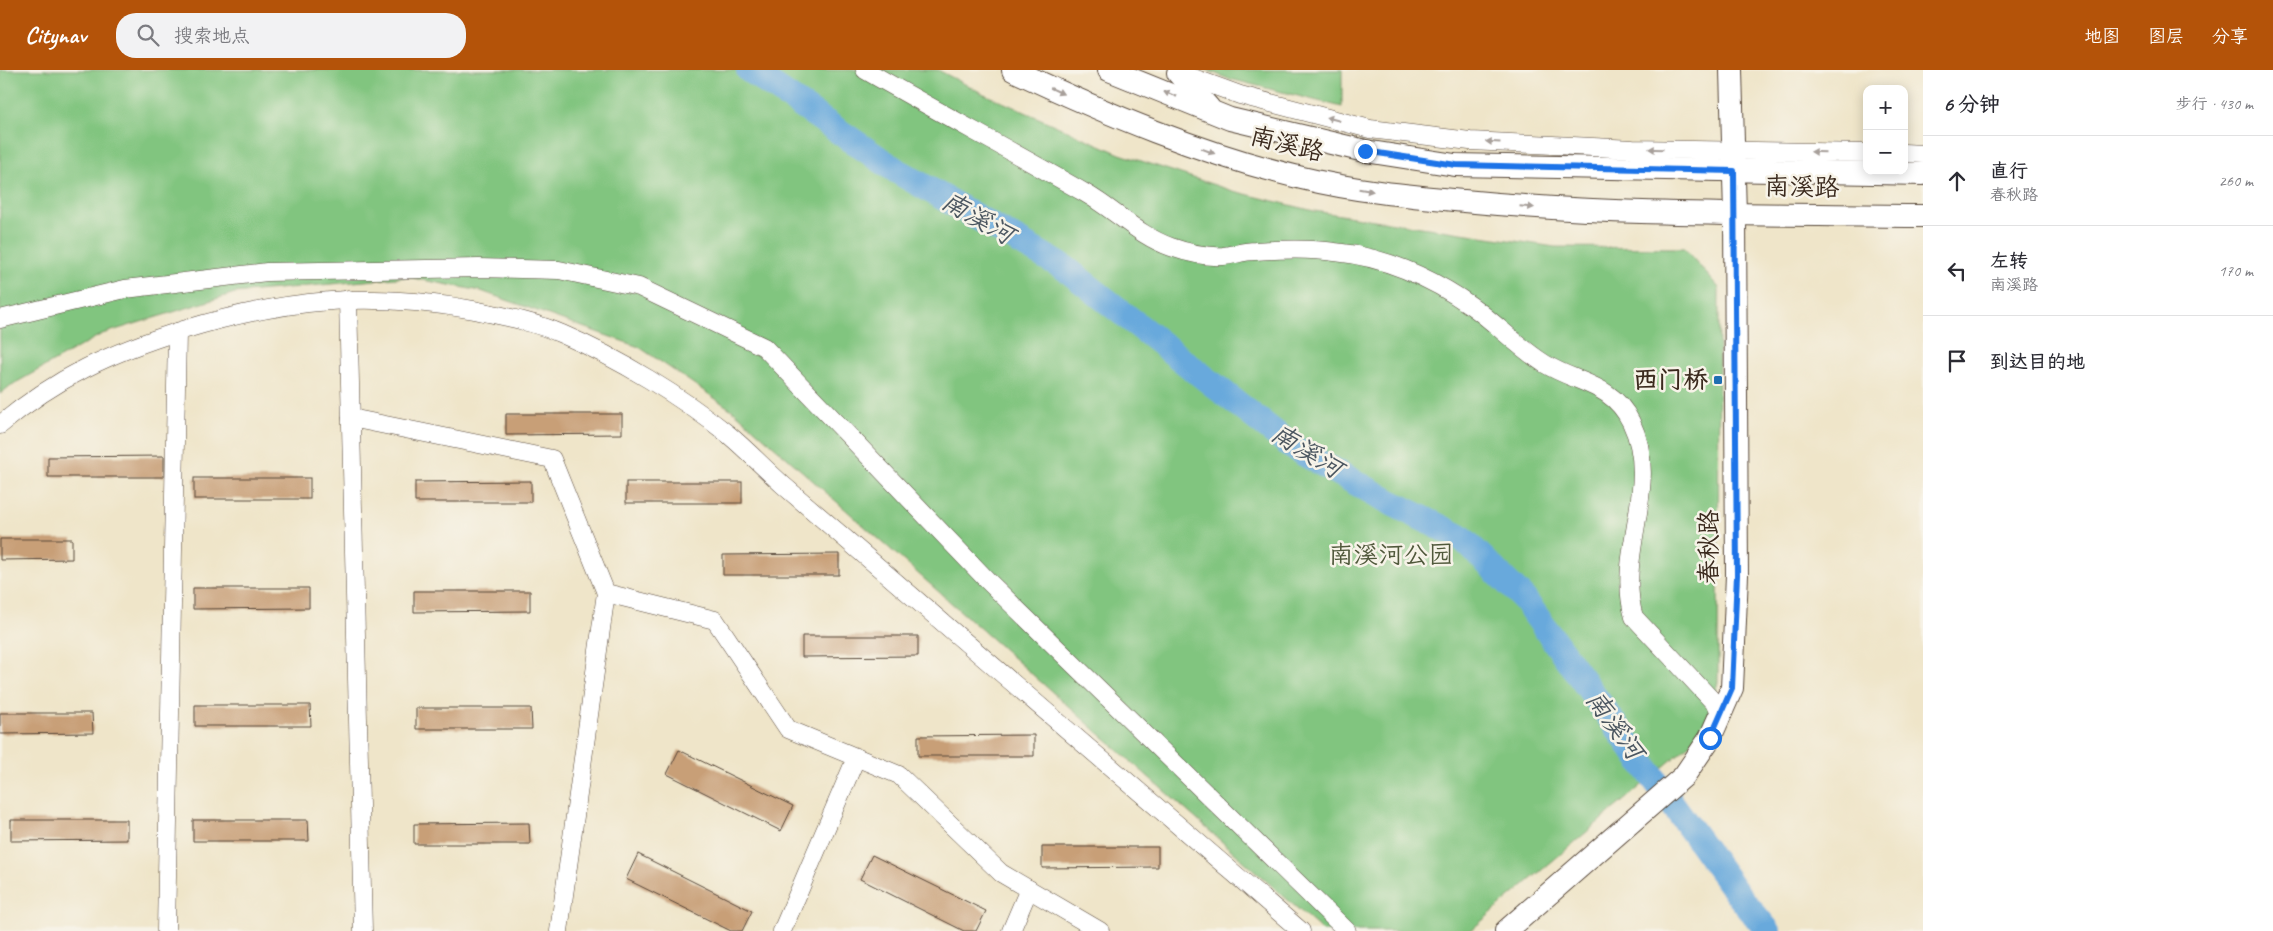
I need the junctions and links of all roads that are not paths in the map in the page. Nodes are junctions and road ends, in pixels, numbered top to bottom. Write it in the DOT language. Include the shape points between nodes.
graph roads {
  1 [pos="865,70"];
  2 [pos="1013,70"];
  3 [pos="1110,70"];
  4 [pos="1731,70"];
  5 [pos="1175,71"];
  6 [pos="1211,111"];
  7 [pos="1863,153"];
  8 [pos="1908,153"];
  9 [pos="1923,154"];
  10 [pos="1733,161"];
  11 [pos="1923,174"];
  12 [pos="1735,214"];
  13 [pos="1923,216"];
  14 [pos="348,300"];
  15 [pos="0,319"];
  16 [pos="177,332"];
  17 [pos="351,418"];
  18 [pos="0,425"];
  19 [pos="606,593"];
  20 [pos="1722,711"];
  21 [pos="856,758"];
  22 [pos="1028,889"];
  23 [pos="166,931"];
  24 [pos="363,931"];
  25 [pos="559,931"];
  26 [pos="782,931"];
  27 [pos="1011,931"];
  28 [pos="1100,931"];
  29 [pos="1301,931"];
  30 [pos="1347,931"];
  31 [pos="1506,931"];
  1 -- 20 [label="street" via="1088,194 1151,240 1199,256 1310,250 1338,252 1390,263 1413,272 1472,307 1544,364 1596,386 1616,400 1638,439 1642,462 1642,490 1628,581 1634,617"];
  2 -- 12 [label="main road, 南溪路, one-way" via="1082,102 1218,155 1303,179 1382,193 1559,210"];
  6 -- 3 [label="main road, 南溪路, one-way"];
  4 -- 10 [label="main road, 春秋路"];
  5 -- 6 [label="main road"];
  10 -- 5 [label="street, one-way" via="1633,149 1470,141 1370,129 1240,95"];
  6 -- 10 [label="main road, 南溪路" via="1230,119 1365,151 1456,165"];
  7 -- 10 [label="street, one-way"];
  8 -- 9 [label="street"];
  10 -- 11 [label="main road, 南溪路"];
  10 -- 12 [label="main road, 春秋路"];
  12 -- 13 [label="main road, 南溪路"];
  12 -- 20 [label="main road, 春秋路" via="1737,575 1732,688"];
  14 -- 16 [label="street" via="297,303 230,316"];
  14 -- 17 [label="street"];
  14 -- 29 [label="street" via="442,304 503,316 562,334 636,372 679,399 728,435 790,492"];
  15 -- 30 [label="street" via="125,289 267,272 479,268 559,270 639,287 764,347 988,581"];
  16 -- 18 [label="street" via="144,342 77,371 31,399"];
  16 -- 23 [label="street"];
  17 -- 19 [label="street" via="552,459"];
  17 -- 24 [label="street"];
  19 -- 21 [label="street" via="715,620 788,729"];
  19 -- 25 [label="street"];
  20 -- 31 [label="main road, 春秋路" via="1710,738 1684,776"];
  21 -- 22 [label="street" via="899,776 1002,873"];
  21 -- 26 [label="street"];
  22 -- 27 [label="street"];
  22 -- 28 [label="street"];
}
